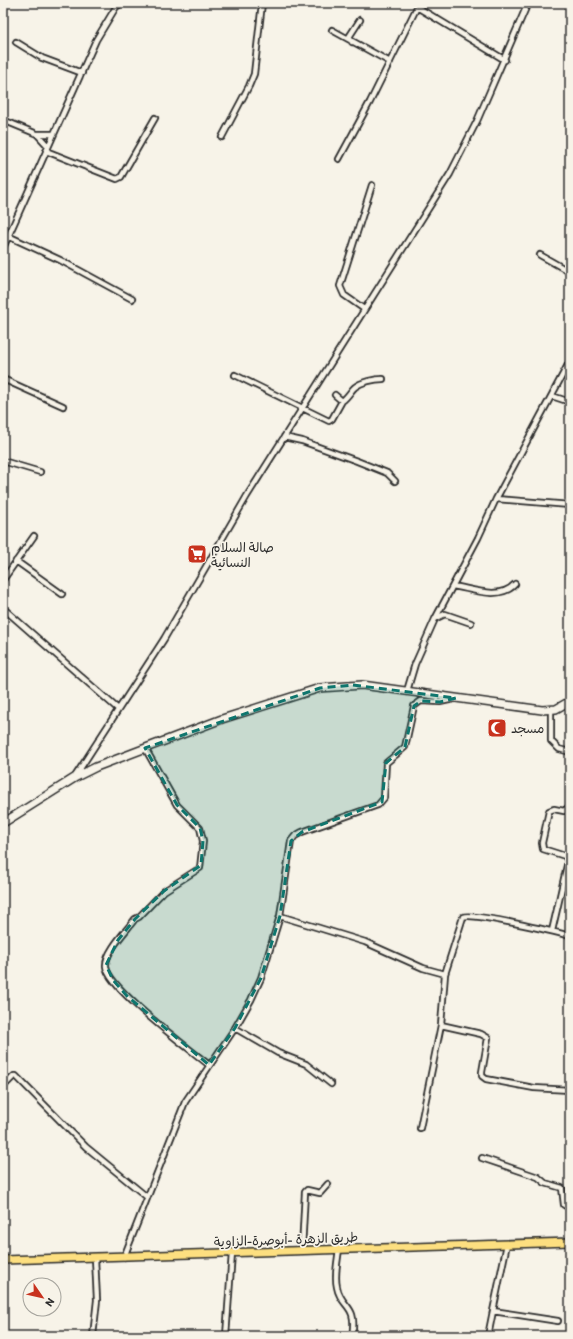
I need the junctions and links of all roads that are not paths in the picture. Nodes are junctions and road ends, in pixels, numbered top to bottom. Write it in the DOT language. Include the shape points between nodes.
graph roads {
  1 [pos="122,3"];
  2 [pos="262,3"];
  3 [pos="528,3"];
  4 [pos="116,5"];
  5 [pos="418,5"];
  6 [pos="360,20"];
  7 [pos="332,30"];
  8 [pos="16,42"];
  9 [pos="352,42"];
  10 [pos="504,60"];
  11 [pos="390,62"];
  12 [pos="82,73"];
  13 [pos="155,118"];
  14 [pos="3,120"];
  15 [pos="37,134"];
  16 [pos="53,134"];
  17 [pos="222,137"];
  18 [pos="48,146"];
  19 [pos="46,151"];
  20 [pos="339,159"];
  21 [pos="372,185"];
  22 [pos="8,236"];
  23 [pos="3,248"];
  24 [pos="540,255"];
  25 [pos="570,272"];
  26 [pos="132,299"];
  27 [pos="364,309"];
  28 [pos="570,361"];
  29 [pos="235,375"];
  30 [pos="3,379"];
  31 [pos="383,379"];
  32 [pos="335,396"];
  33 [pos="552,396"];
  34 [pos="342,401"];
  35 [pos="570,402"];
  36 [pos="64,406"];
  37 [pos="303,407"];
  38 [pos="284,437"];
  39 [pos="3,461"];
  40 [pos="40,472"];
  41 [pos="395,481"];
  42 [pos="496,499"];
  43 [pos="570,505"];
  44 [pos="34,536"];
  45 [pos="16,561"];
  46 [pos="3,580"];
  47 [pos="515,584"];
  48 [pos="453,586"];
  49 [pos="62,594"];
  50 [pos="3,608"];
  51 [pos="435,619"];
  52 [pos="471,623"];
  53 [pos="407,691"];
  54 [pos="456,698"];
  55 [pos="570,701"];
  56 [pos="118,709"];
  57 [pos="551,710"];
  58 [pos="145,748"];
  59 [pos="570,752"];
  60 [pos="76,777"];
  61 [pos="570,806"];
  62 [pos="3,823"];
  63 [pos="280,916"];
  64 [pos="552,930"];
  65 [pos="570,936"];
  66 [pos="445,974"];
  67 [pos="442,1025"];
  68 [pos="235,1028"];
  69 [pos="209,1065"];
  70 [pos="331,1084"];
  71 [pos="3,1087"];
  72 [pos="570,1090"];
  73 [pos="420,1128"];
  74 [pos="482,1158"];
  75 [pos="328,1184"];
  76 [pos="147,1196"];
  77 [pos="570,1208"];
  78 [pos="570,1242"];
  79 [pos="507,1244"];
  80 [pos="340,1248"];
  81 [pos="302,1249"];
  82 [pos="232,1253"];
  83 [pos="124,1257"];
  84 [pos="95,1258"];
  85 [pos="3,1260"];
  86 [pos="493,1311"];
  87 [pos="558,1320"];
  88 [pos="93,1336"];
  89 [pos="226,1336"];
  90 [pos="352,1336"];
  91 [pos="488,1336"];
  1 -- 4 [label="street"];
  2 -- 17 [label="street" via="254,74"];
  3 -- 10 [label="street"];
  4 -- 12 [label="street" via="96,40"];
  5 -- 10 [label="street"];
  5 -- 11 [label="street"];
  6 -- 9 [label="street" via="349,37"];
  7 -- 9 [label="street"];
  8 -- 12 [label="street" via="42,58"];
  9 -- 11 [label="street"];
  10 -- 27 [label="street" via="450,174"];
  11 -- 20 [label="street"];
  12 -- 16 [label="street"];
  13 -- 19 [label="street" via="121,177 117,179"];
  14 -- 15 [label="street"];
  15 -- 16 [label="street"];
  15 -- 18 [label="street"];
  16 -- 18 [label="street"];
  18 -- 19 [label="street"];
  19 -- 22 [label="street"];
  21 -- 27 [label="street" via="340,286 344,295"];
  22 -- 23 [label="street"];
  22 -- 26 [label="street" via="60,260"];
  24 -- 25 [label="street"];
  27 -- 37 [label="street"];
  28 -- 33 [label="street"];
  29 -- 37 [label="street"];
  30 -- 36 [label="street"];
  31 -- 34 [label="street" via="356,386"];
  32 -- 34 [label="street"];
  33 -- 35 [label="street"];
  33 -- 42 [label="street"];
  34 -- 37 [label="street" via="329,422"];
  37 -- 38 [label="street"];
  38 -- 41 [label="street" via="357,461 387,473"];
  38 -- 56 [label="street" via="164,639"];
  39 -- 40 [label="street"];
  42 -- 43 [label="street"];
  42 -- 48 [label="street"];
  44 -- 45 [label="street"];
  45 -- 46 [label="street"];
  45 -- 49 [label="street"];
  47 -- 48 [label="street" via="507,590 490,593"];
  48 -- 51 [label="street"];
  50 -- 56 [label="street"];
  51 -- 52 [label="street" via="444,614"];
  51 -- 53 [label="street" via="415,664"];
  53 -- 54 [label="main road"];
  53 -- 58 [label="main road" via="358,685 320,688 222,719"];
  54 -- 57 [label="main road"];
  54 -- 63 [label="street" via="440,702 421,701 414,706 405,748 389,760 384,768 382,802 295,836 289,847"];
  55 -- 57 [label="main road"];
  56 -- 60 [label="street"];
  57 -- 59 [label="street" via="551,741 559,749"];
  58 -- 60 [label="main road"];
  58 -- 69 [label="street" via="176,805 200,828 203,841 201,865 197,871 160,896 135,919 118,940 106,965 110,977 127,996"];
  60 -- 62 [label="main road"];
  61 -- 64 [label="street" via="564,811 549,811 542,843 543,849 565,856 568,861"];
  63 -- 66 [label="street" via="365,942 423,968"];
  63 -- 68 [label="street" via="262,978"];
  64 -- 65 [label="street"];
  64 -- 66 [label="street" via="466,915 460,921"];
  66 -- 67 [label="street"];
  67 -- 72 [label="street" via="488,1038 482,1072 486,1079 534,1088"];
  67 -- 73 [label="street"];
  68 -- 69 [label="street"];
  68 -- 70 [label="street" via="285,1056 306,1064"];
  69 -- 76 [label="street" via="185,1102"];
  71 -- 76 [label="street" via="16,1076 86,1147"];
  74 -- 77 [label="street" via="538,1176 545,1183 560,1187 564,1192 564,1205"];
  75 -- 81 [label="street" via="320,1193 307,1190 305,1192"];
  76 -- 83 [label="street"];
  78 -- 79 [label="main road, طريق الزهرة -أبوصرة-الزاوية"];
  79 -- 80 [label="main road, طريق الزهرة -أبوصرة-الزاوية"];
  79 -- 86 [label="street"];
  80 -- 81 [label="main road, طريق الزهرة -أبوصرة-الزاوية"];
  80 -- 90 [label="street" via="336,1286 352,1313"];
  81 -- 82 [label="main road, طريق الزهرة -أبوصرة-الزاوية"];
  82 -- 83 [label="main road, طريق الزهرة -أبوصرة-الزاوية"];
  82 -- 89 [label="street"];
  83 -- 84 [label="main road, طريق الزهرة -أبوصرة-الزاوية"];
  84 -- 85 [label="main road, طريق الزهرة -أبوصرة-الزاوية"];
  84 -- 88 [label="street" via="97,1300"];
  86 -- 87 [label="street"];
  86 -- 91 [label="street"];
}
